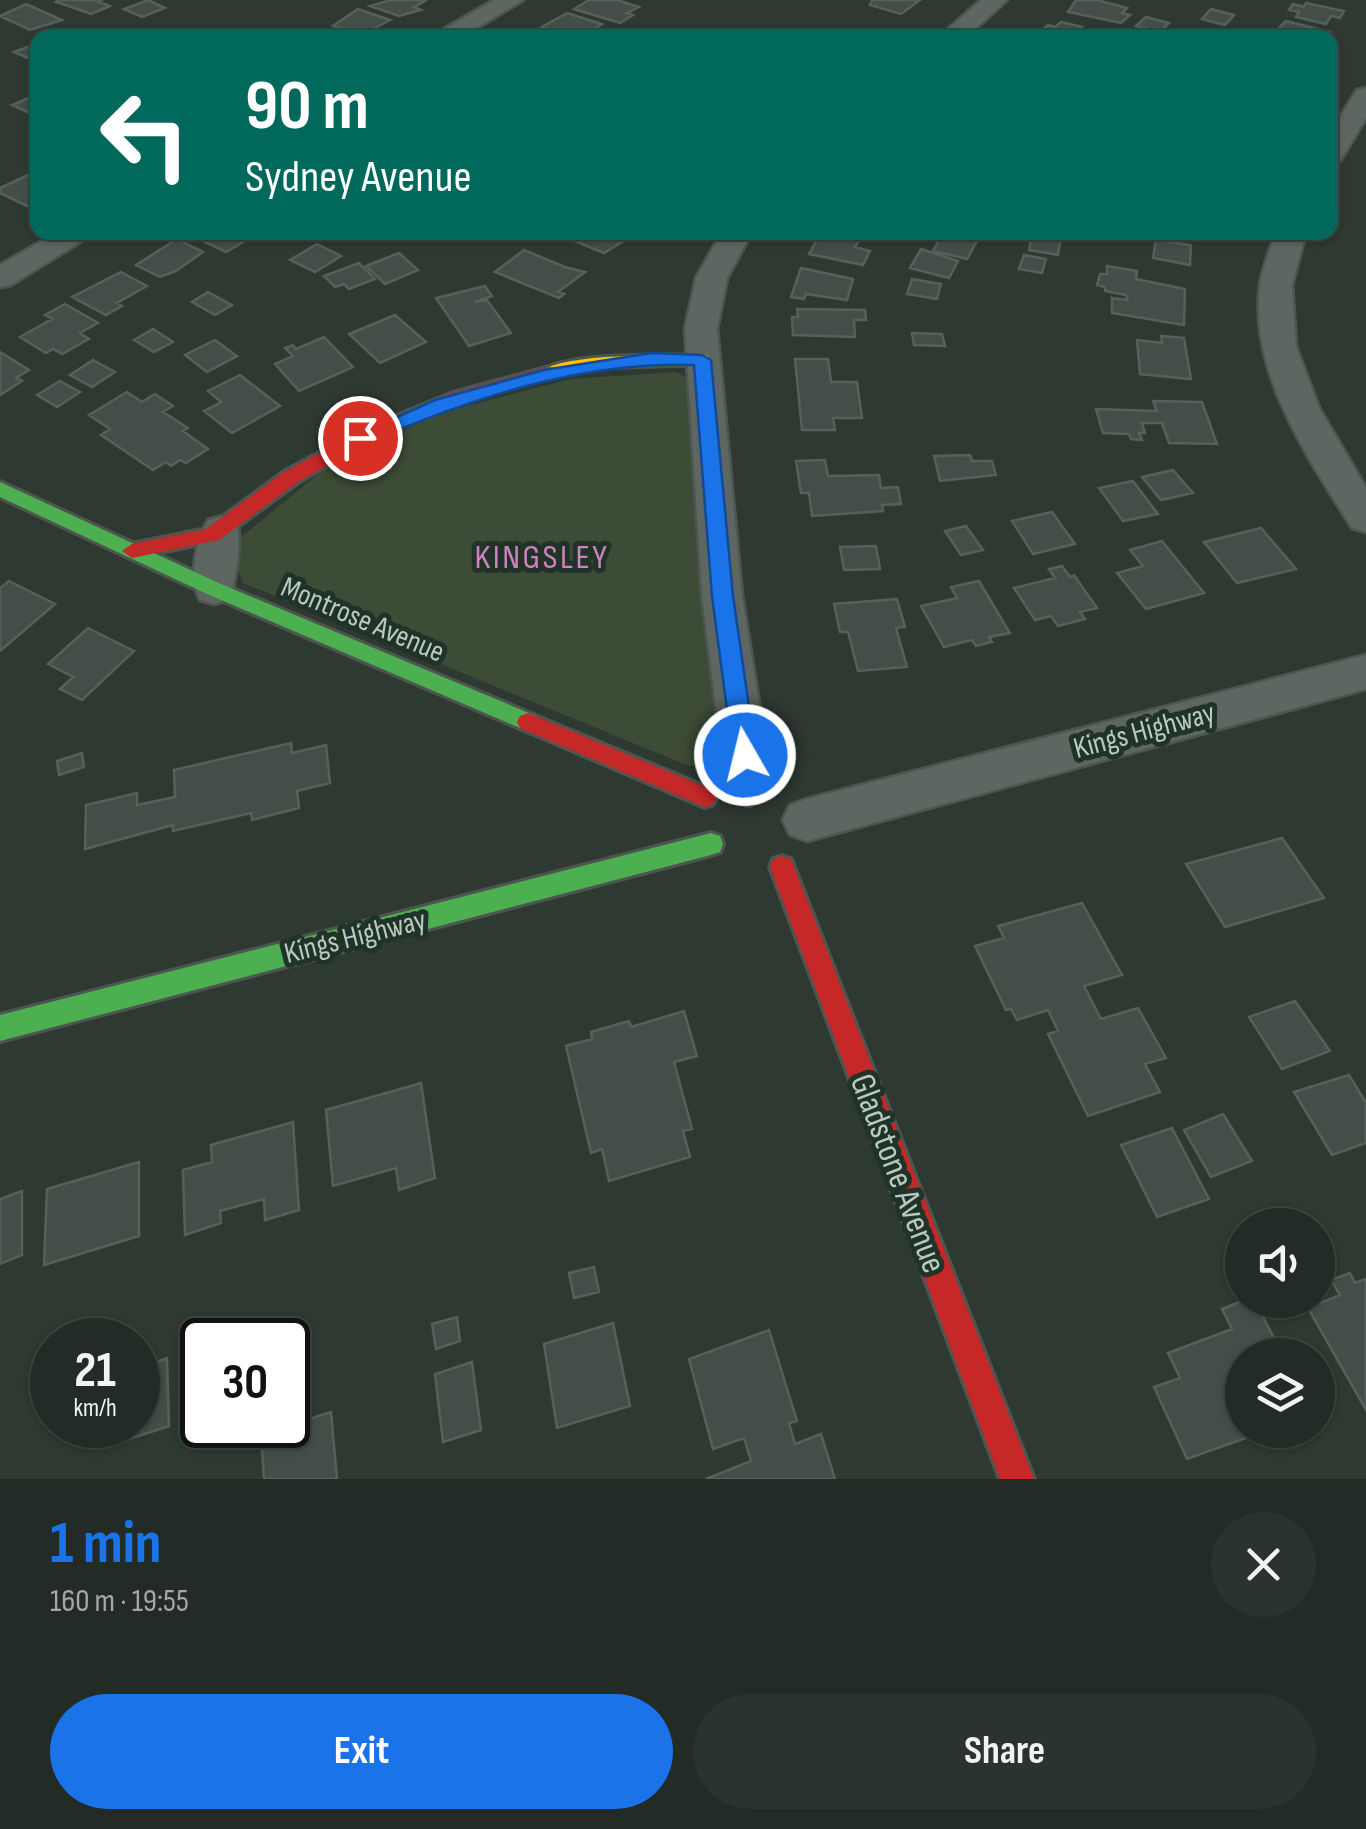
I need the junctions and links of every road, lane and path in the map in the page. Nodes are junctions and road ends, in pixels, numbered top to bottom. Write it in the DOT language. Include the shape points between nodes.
graph roads {
  1 [pos="512,0"];
  2 [pos="996,0"];
  3 [pos="456,30"];
  4 [pos="960,30"];
  5 [pos="1366,96"];
  6 [pos="1338,142"];
  7 [pos="67,240"];
  8 [pos="732,240"];
  9 [pos="1288,240"];
  10 [pos="0,278"];
  11 [pos="702,360"];
  12 [pos="0,489"];
  13 [pos="1366,518"];
  14 [pos="222,530"];
  15 [pos="132,551"];
  16 [pos="214,589"];
  17 [pos="1366,672"];
  18 [pos="727,792"];
  19 [pos="807,820"];
  20 [pos="710,844"];
  21 [pos="782,867"];
  22 [pos="0,1028"];
  23 [pos="1017,1479"];
  1 -- 3 [label="street"];
  2 -- 4 [label="street"];
  5 -- 6 [label="street"];
  7 -- 10 [label="street"];
  8 -- 11 [label="street" via="703,298"];
  9 -- 13 [label="street" via="1276,284 1276,320 1290,378"];
  11 -- 14 [label="street" via="600,364 442,404 330,454"];
  11 -- 18 [label="street" via="722,596"];
  12 -- 15 [label="street, Montrose Avenue"];
  14 -- 15 [label="street"];
  14 -- 16 [label="street"];
  15 -- 16 [label="street, Montrose Avenue"];
  16 -- 18 [label="street, Montrose Avenue"];
  17 -- 19 [label="street, Kings Highway"];
  18 -- 19 [label="street" via="788,804"];
  18 -- 20 [label="street" via="697,815"];
  19 -- 21 [label="street" via="813,832 806,854"];
  20 -- 21 [label="street"];
  20 -- 22 [label="street, Kings Highway"];
  21 -- 23 [label="street, Gladstone Avenue"];
}
